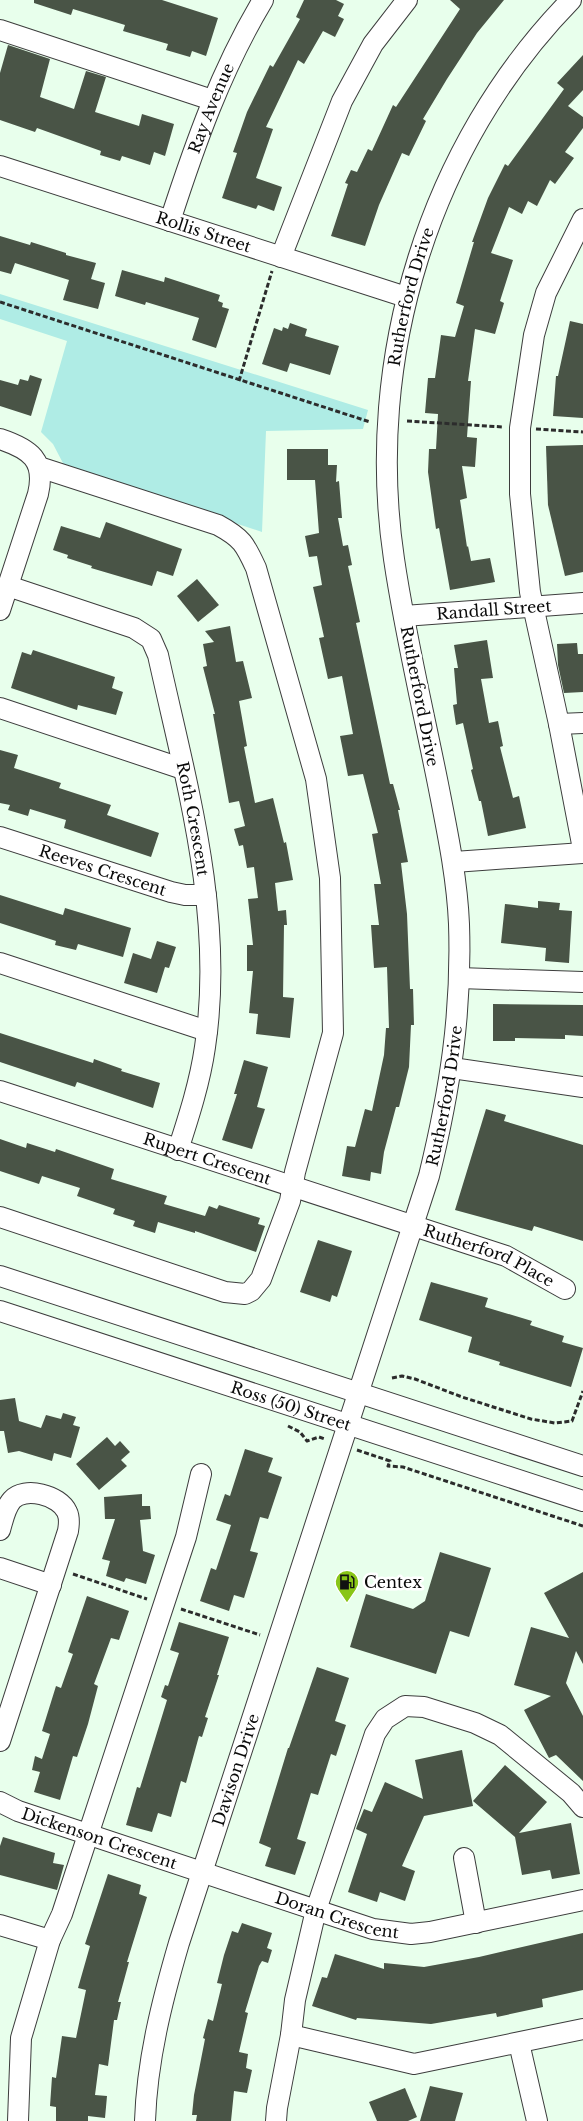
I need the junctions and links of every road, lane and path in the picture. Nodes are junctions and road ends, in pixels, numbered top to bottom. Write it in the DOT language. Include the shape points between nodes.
graph roads {
  1 [pos="263,0"];
  2 [pos="407,0"];
  3 [pos="571,0"];
  4 [pos="0,30"];
  5 [pos="212,100"];
  6 [pos="0,166"];
  7 [pos="583,219"];
  8 [pos="170,221"];
  9 [pos="279,257"];
  10 [pos="406,297"];
  11 [pos="0,302"];
  12 [pos="240,381"];
  13 [pos="406,420"];
  14 [pos="370,422"];
  15 [pos="520,428"];
  16 [pos="583,432"];
  17 [pos="0,439"];
  18 [pos="39,466"];
  19 [pos="8,586"];
  20 [pos="583,604"];
  21 [pos="533,607"];
  22 [pos="0,610"];
  23 [pos="404,616"];
  24 [pos="0,708"];
  25 [pos="583,723"];
  26 [pos="559,724"];
  27 [pos="183,769"];
  28 [pos="0,837"];
  29 [pos="583,851"];
  30 [pos="454,862"];
  31 [pos="206,895"];
  32 [pos="0,963"];
  33 [pos="459,978"];
  34 [pos="583,982"];
  35 [pos="207,1031"];
  36 [pos="452,1068"];
  37 [pos="583,1087"];
  38 [pos="0,1091"];
  39 [pos="178,1150"];
  40 [pos="293,1186"];
  41 [pos="0,1217"];
  42 [pos="413,1225"];
  43 [pos="0,1276"];
  44 [pos="565,1289"];
  45 [pos="0,1310"];
  46 [pos="392,1378"];
  47 [pos="583,1391"];
  48 [pos="359,1394"];
  49 [pos="280,1423"];
  50 [pos="349,1425"];
  51 [pos="318,1437"];
  52 [pos="367,1453"];
  53 [pos="583,1466"];
  54 [pos="201,1474"];
  55 [pos="583,1501"];
  56 [pos="583,1526"];
  57 [pos="0,1530"];
  58 [pos="0,1568"];
  59 [pos="51,1585"];
  60 [pos="8,1692"];
  61 [pos="0,1741"];
  62 [pos="0,1802"];
  63 [pos="583,1807"];
  64 [pos="87,1834"];
  65 [pos="464,1858"];
  66 [pos="201,1872"];
  67 [pos="583,1900"];
  68 [pos="316,1910"];
  69 [pos="476,1923"];
  70 [pos="0,1925"];
  71 [pos="50,1940"];
  72 [pos="583,2029"];
  73 [pos="291,2035"];
  74 [pos="519,2043"];
  75 [pos="12,2120"];
  76 [pos="145,2121"];
  77 [pos="276,2121"];
  78 [pos="537,2121"];
  1 -- 5 [label="street, Ray Avenue"];
  2 -- 9 [label="street" via="373,44 342,101"];
  3 -- 10 [label="street, Rutherford Drive" via="502,85 464,148 432,220"];
  4 -- 5 [label="street"];
  5 -- 8 [label="street, Ray Avenue"];
  6 -- 8 [label="street, Rollis Street"];
  7 -- 15 [label="street" via="546,293 534,335"];
  8 -- 9 [label="street, Rollis Street"];
  9 -- 10 [label="street, Rollis Street"];
  9 -- 12 [label="path"];
  10 -- 23 [label="street, Rutherford Drive" via="392,367 387,443 393,558"];
  11 -- 12 [label="path"];
  12 -- 14 [label="path"];
  13 -- 15 [label="path"];
  15 -- 16 [label="path"];
  15 -- 21 [label="street" via="520,494"];
  17 -- 18 [label="street" via="25,448"];
  18 -- 19 [label="street" via="38,494"];
  18 -- 40 [label="street" via="218,526 246,545 256,568 316,780 330,878 334,1033"];
  19 -- 22 [label="street"];
  19 -- 27 [label="street, Roth Crescent" via="134,628 151,639 158,654"];
  20 -- 21 [label="street, Randall Street"];
  21 -- 23 [label="street, Randall Street"];
  21 -- 26 [label="street"];
  23 -- 30 [label="street, Rutherford Drive"];
  24 -- 27 [label="street"];
  25 -- 26 [label="street"];
  26 -- 29 [label="street"];
  27 -- 31 [label="street, Roth Crescent"];
  28 -- 31 [label="street, Reeves Crescent" via="171,892"];
  29 -- 30 [label="street"];
  30 -- 33 [label="street, Rutherford Drive"];
  31 -- 35 [label="street, Roth Crescent" via="211,972"];
  32 -- 35 [label="street"];
  33 -- 34 [label="street"];
  33 -- 36 [label="street, Rutherford Drive"];
  35 -- 39 [label="street, Roth Crescent" via="196,1091"];
  36 -- 37 [label="street"];
  36 -- 42 [label="street, Rutherford Drive" via="433,1160"];
  38 -- 39 [label="street, Rupert Crescent"];
  39 -- 40 [label="street, Rupert Crescent"];
  40 -- 41 [label="street" via="261,1278 245,1294 225,1292"];
  40 -- 42 [label="street, Rupert Crescent"];
  42 -- 44 [label="street, Rutherford Place" via="506,1256"];
  42 -- 48 [label="street, Rutherford Drive"];
  43 -- 48 [label="street, Ross (50) Street"];
  45 -- 50 [label="street, Ross (50) Street"];
  46 -- 47 [label="path" via="415,1379 546,1422 572,1421"];
  48 -- 50 [label="street, Rutherford Drive"];
  48 -- 53 [label="street, Ross (50) Street"];
  49 -- 51 [label="path" via="300,1432 307,1441"];
  50 -- 55 [label="street, Ross (50) Street"];
  50 -- 66 [label="street, Davison Drive"];
  52 -- 56 [label="path" via="390,1461 388,1466 403,1467"];
  54 -- 64 [label="street" via="186,1537"];
  57 -- 59 [label="street" via="11,1501 18,1495 35,1494 61,1504 67,1510 69,1524"];
  58 -- 59 [label="street"];
  59 -- 60 [label="street"];
  60 -- 61 [label="street"];
  62 -- 64 [label="street, Dickenson Crescent"];
  63 -- 68 [label="street" via="500,1735 441,1712 405,1706 385,1719 375,1734"];
  64 -- 66 [label="street, Dickenson Crescent"];
  64 -- 71 [label="street" via="62,1914"];
  65 -- 69 [label="street"];
  66 -- 68 [label="street, Doran Crescent"];
  66 -- 76 [label="street, Davison Drive" via="162,2006 153,2049"];
  67 -- 69 [label="street, Doran Crescent"];
  68 -- 69 [label="street, Doran Crescent" via="373,1929 394,1932 430,1932"];
  68 -- 73 [label="street" via="295,2000"];
  70 -- 71 [label="street"];
  71 -- 75 [label="street" via="21,2038"];
  72 -- 74 [label="street"];
  73 -- 74 [label="street" via="414,2064"];
  73 -- 77 [label="street"];
  74 -- 78 [label="street"];
}
